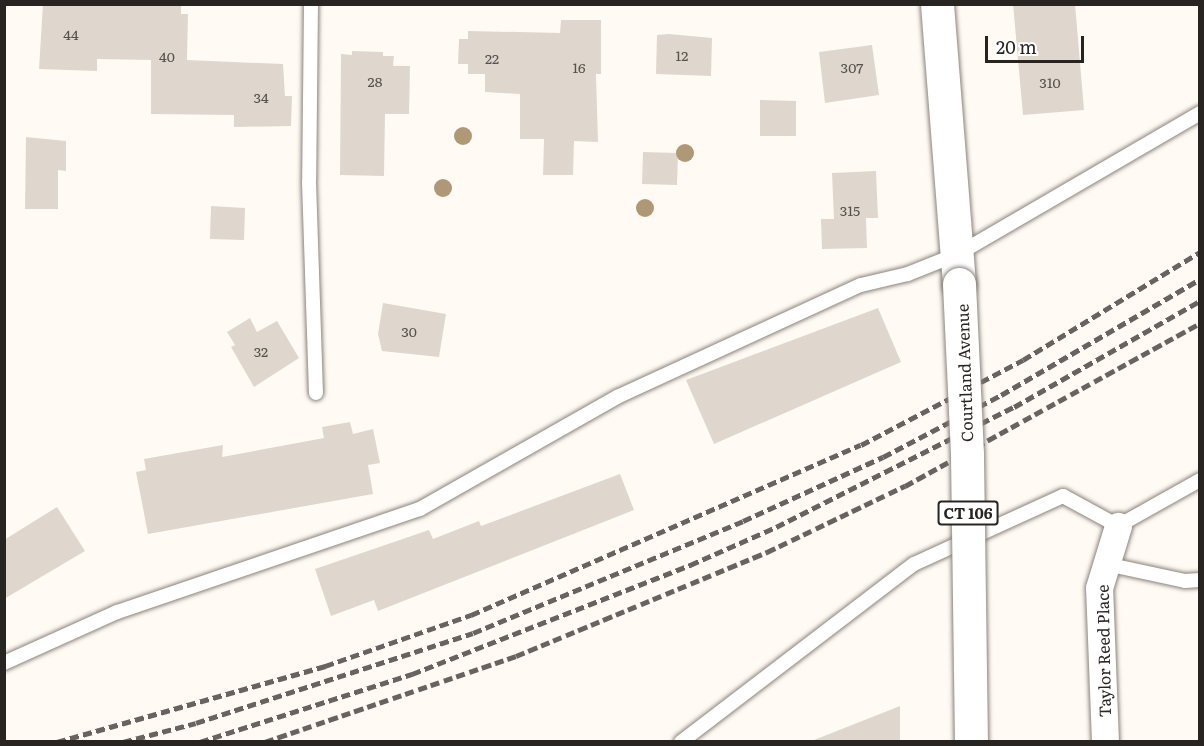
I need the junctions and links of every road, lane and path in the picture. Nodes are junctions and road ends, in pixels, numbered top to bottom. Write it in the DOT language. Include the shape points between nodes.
graph roads {
  1 [pos="311,4"];
  2 [pos="937,4"];
  3 [pos="1200,113"];
  4 [pos="959,269"];
  5 [pos="316,393"];
  6 [pos="1200,480"];
  7 [pos="1118,526"];
  8 [pos="1106,564"];
  9 [pos="1200,580"];
  10 [pos="4,663"];
  11 [pos="681,741"];
  12 [pos="971,741"];
  13 [pos="1105,741"];
  1 -- 5 [label="lane" via="309,182"];
  2 -- 4 [label="main road, Courtland Avenue / CT 106"];
  3 -- 4 [label="lane"];
  4 -- 10 [label="lane" via="908,274 861,285 617,397 420,509 117,612"];
  4 -- 12 [label="main road, Courtland Avenue / CT 106, bridge" via="968,477"];
  6 -- 7 [label="lane"];
  7 -- 8 [label="street, Taylor Reed Place"];
  7 -- 11 [label="lane" via="1063,496 914,564"];
  8 -- 9 [label="lane" via="1185,581"];
  8 -- 13 [label="street, Taylor Reed Place" via="1100,588"];
}
